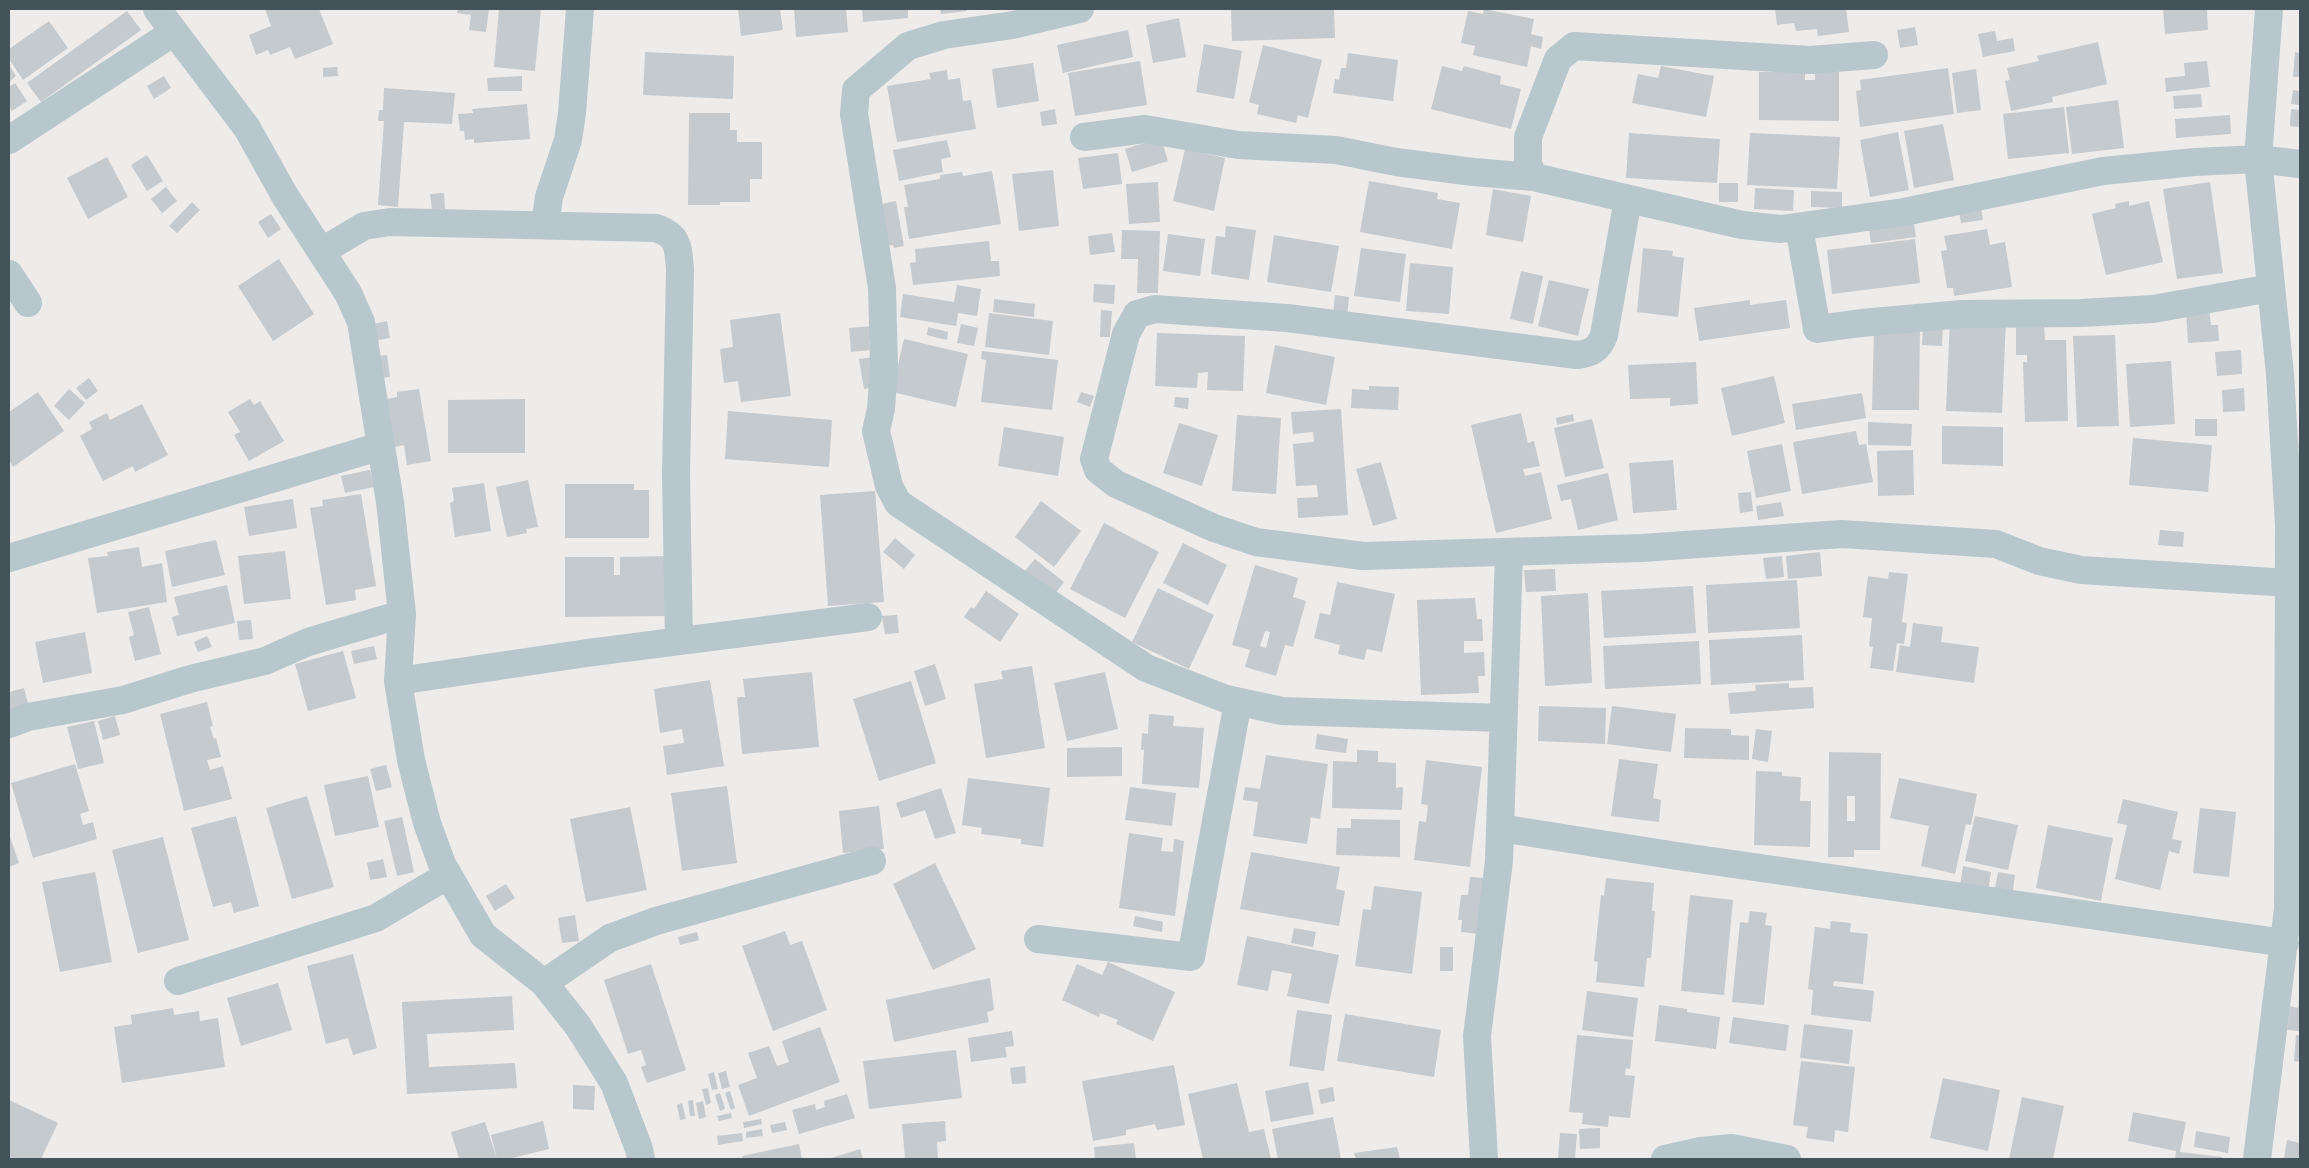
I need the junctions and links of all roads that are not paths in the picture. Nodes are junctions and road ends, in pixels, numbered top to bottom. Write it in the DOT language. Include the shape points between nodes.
graph roads {
  1 [pos="157,9"];
  2 [pos="580,9"];
  3 [pos="1080,9"];
  4 [pos="2270,9"];
  5 [pos="174,32"];
  6 [pos="1874,55"];
  7 [pos="1084,137"];
  8 [pos="9,140"];
  9 [pos="2258,159"];
  10 [pos="2300,164"];
  11 [pos="1534,177"];
  12 [pos="1628,199"];
  13 [pos="545,225"];
  14 [pos="1799,227"];
  15 [pos="322,251"];
  16 [pos="9,274"];
  17 [pos="2271,288"];
  18 [pos="28,303"];
  19 [pos="2290,375"];
  20 [pos="381,446"];
  21 [pos="1509,553"];
  22 [pos="9,558"];
  23 [pos="2293,596"];
  24 [pos="402,614"];
  25 [pos="868,617"];
  26 [pos="678,641"];
  27 [pos="398,682"];
  28 [pos="1238,702"];
  29 [pos="1503,718"];
  30 [pos="9,724"];
  31 [pos="1500,828"];
  32 [pos="872,861"];
  33 [pos="448,875"];
  34 [pos="1038,939"];
  35 [pos="2285,942"];
  36 [pos="178,981"];
  37 [pos="544,983"];
  38 [pos="641,1159"];
  39 [pos="1484,1159"];
  40 [pos="1665,1159"];
  41 [pos="1786,1159"];
  42 [pos="2257,1159"];
  1 -- 5 [label="street"];
  2 -- 13 [label="street" via="568,140 549,197"];
  3 -- 28 [label="street" via="1013,25 944,35 908,46 856,90 854,114 882,288 885,335 881,409 876,431 889,486 898,503 1146,668"];
  4 -- 9 [label="street"];
  5 -- 8 [label="street"];
  5 -- 15 [label="street" via="247,128 285,196"];
  6 -- 11 [label="street" via="1810,60 1574,46 1558,58 1528,138 1528,164"];
  7 -- 11 [label="street" via="1145,129 1238,146 1336,150 1396,162"];
  9 -- 10 [label="street"];
  9 -- 14 [label="street" via="2104,171 1904,212"];
  9 -- 17 [label="street"];
  11 -- 12 [label="street"];
  12 -- 14 [label="street" via="1742,225 1781,229"];
  12 -- 21 [label="street" via="1604,335 1592,353 1577,355 1287,318 1155,309 1137,314 1126,334 1094,459 1098,470 1116,484 1214,528 1256,542 1363,556"];
  13 -- 15 [label="street" via="390,222 364,226"];
  13 -- 26 [label="street" via="656,228 674,238 678,250"];
  14 -- 17 [label="street" via="1817,329 1962,314 2081,314 2153,309"];
  15 -- 20 [label="street" via="362,322"];
  16 -- 18 [label="street"];
  17 -- 19 [label="street"];
  19 -- 23 [label="street" via="2289,525"];
  20 -- 22 [label="street"];
  20 -- 24 [label="street"];
  21 -- 23 [label="street" via="1642,548 1842,534 1996,544 2039,561 2080,570"];
  21 -- 29 [label="street"];
  23 -- 35 [label="street"];
  24 -- 27 [label="street"];
  24 -- 30 [label="street" via="308,642 265,661 190,679 123,700 28,717"];
  25 -- 26 [label="street"];
  26 -- 27 [label="street"];
  27 -- 33 [label="street" via="424,814"];
  28 -- 29 [label="street" via="1282,711"];
  28 -- 34 [label="street" via="1191,957"];
  29 -- 31 [label="street"];
  31 -- 35 [label="street"];
  31 -- 39 [label="street" via="1499,861 1477,1036"];
  32 -- 37 [label="street" via="638,927 610,938"];
  33 -- 36 [label="street" via="376,918"];
  33 -- 37 [label="street" via="483,935"];
  35 -- 42 [label="street"];
  37 -- 38 [label="street" via="578,1026 614,1083"];
  40 -- 41 [label="street" via="1732,1148"];
}
